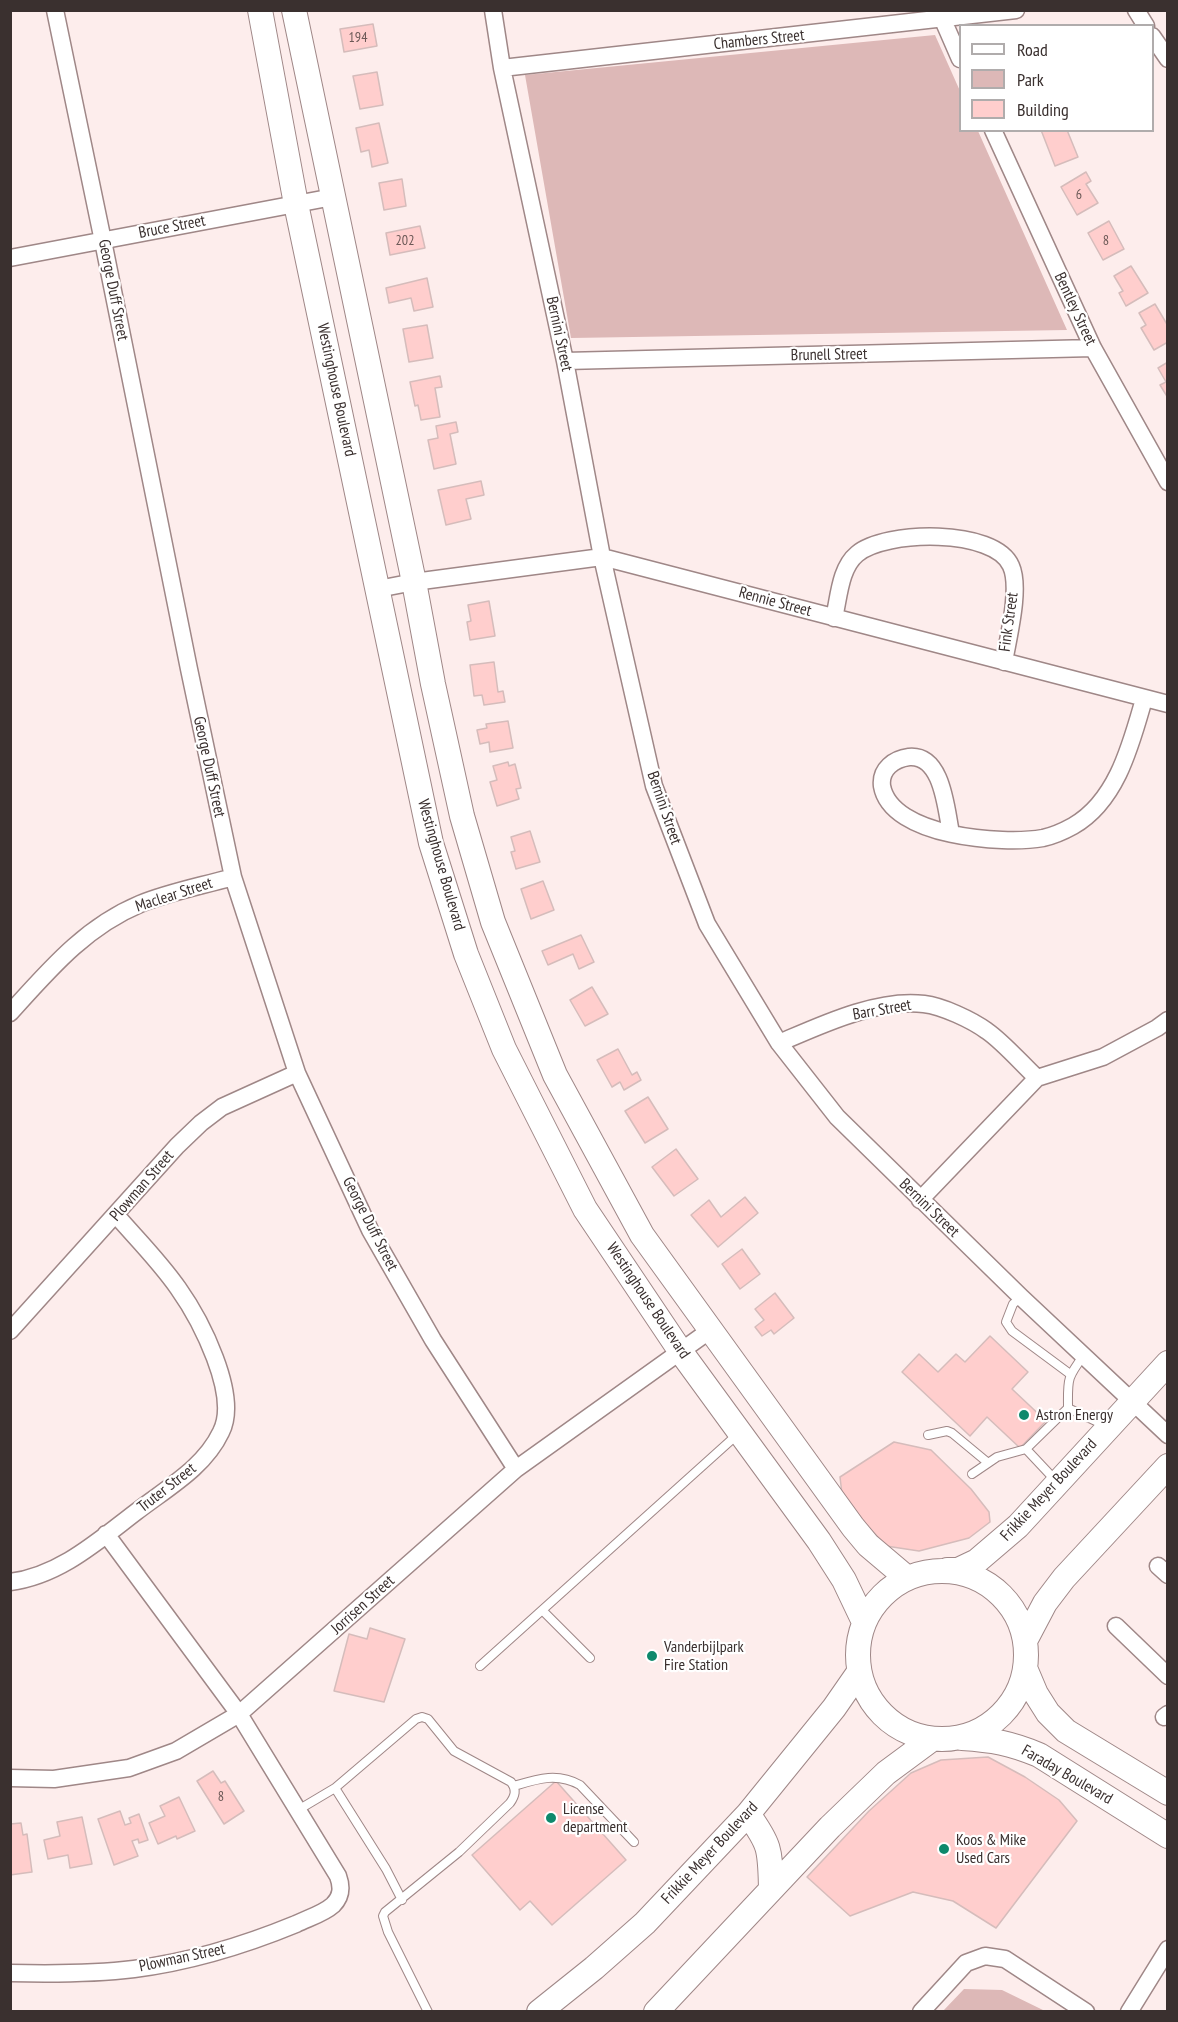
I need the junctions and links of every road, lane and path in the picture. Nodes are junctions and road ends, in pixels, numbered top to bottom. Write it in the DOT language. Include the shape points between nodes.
graph roads {
  1 [pos="55,10"];
  2 [pos="260,10"];
  3 [pos="294,10"];
  4 [pos="493,10"];
  5 [pos="1016,10"];
  6 [pos="1136,10"];
  7 [pos="943,20"];
  8 [pos="1145,24"];
  9 [pos="1154,39"];
  10 [pos="959,57"];
  11 [pos="1167,59"];
  12 [pos="502,68"];
  13 [pos="994,132"];
  14 [pos="333,197"];
  15 [pos="296,204"];
  16 [pos="104,241"];
  17 [pos="10,258"];
  18 [pos="1093,348"];
  19 [pos="565,361"];
  20 [pos="1167,482"];
  21 [pos="602,557"];
  22 [pos="414,582"];
  23 [pos="378,589"];
  24 [pos="834,618"];
  25 [pos="1004,662"];
  26 [pos="1144,699"];
  27 [pos="1167,704"];
  28 [pos="951,833"];
  29 [pos="233,877"];
  30 [pos="10,1013"];
  31 [pos="1167,1020"];
  32 [pos="779,1043"];
  33 [pos="297,1072"];
  34 [pos="1037,1078"];
  35 [pos="920,1200"];
  36 [pos="116,1215"];
  37 [pos="1021,1297"];
  38 [pos="10,1331"];
  39 [pos="710,1331"];
  40 [pos="681,1352"];
  41 [pos="1084,1355"];
  42 [pos="1167,1363"];
  43 [pos="1070,1374"];
  44 [pos="1132,1402"];
  45 [pos="1068,1408"];
  46 [pos="1108,1427"];
  47 [pos="740,1432"];
  48 [pos="928,1435"];
  49 [pos="1167,1435"];
  50 [pos="1026,1449"];
  51 [pos="987,1462"];
  52 [pos="1167,1467"];
  53 [pos="516,1469"];
  54 [pos="972,1474"];
  55 [pos="1058,1482"];
  56 [pos="106,1534"];
  57 [pos="942,1571"];
  58 [pos="908,1578"];
  59 [pos="10,1582"];
  60 [pos="543,1611"];
  61 [pos="864,1622"];
  62 [pos="1116,1626"];
  63 [pos="1025,1641"];
  64 [pos="590,1658"];
  65 [pos="480,1666"];
  66 [pos="1025,1668"];
  67 [pos="859,1672"];
  68 [pos="1167,1676"];
  69 [pos="240,1714"];
  70 [pos="932,1738"];
  71 [pos="957,1738"];
  72 [pos="10,1778"];
  73 [pos="514,1786"];
  74 [pos="335,1788"];
  75 [pos="1167,1793"];
  76 [pos="298,1810"];
  77 [pos="748,1814"];
  78 [pos="1167,1836"];
  79 [pos="634,1842"];
  80 [pos="771,1888"];
  81 [pos="402,1900"];
  82 [pos="1167,1949"];
  83 [pos="10,1973"];
  84 [pos="428,2012"];
  85 [pos="539,2012"];
  86 [pos="656,2012"];
  87 [pos="921,2012"];
  88 [pos="1086,2012"];
  89 [pos="1129,2012"];
  1 -- 16 [label="street, George Duff Street"];
  2 -- 15 [label="street, Westinghouse Boulevard"];
  3 -- 14 [label="street, Westinghouse Boulevard"];
  4 -- 12 [label="street, Bernini Street"];
  5 -- 7 [label="street, Chambers Street"];
  6 -- 8 [label="street"];
  7 -- 10 [label="street"];
  7 -- 12 [label="street, Chambers Street"];
  9 -- 11 [label="street"];
  12 -- 19 [label="street, Bernini Street"];
  13 -- 18 [label="street, Bentley Street"];
  14 -- 15 [label="street, Bruce Street"];
  14 -- 22 [label="street, Westinghouse Boulevard"];
  15 -- 16 [label="street, Bruce Street"];
  15 -- 23 [label="street, Westinghouse Boulevard"];
  16 -- 17 [label="street, Bruce Street"];
  16 -- 29 [label="street, George Duff Street"];
  18 -- 19 [label="street, Brunell Street"];
  18 -- 20 [label="street, Bentley Street"];
  19 -- 21 [label="street, Bernini Street"];
  21 -- 22 [label="street, Rennie Street"];
  21 -- 24 [label="street, Rennie Street"];
  21 -- 32 [label="street, Bernini Street" via="654,786 707,924"];
  22 -- 23 [label="street, Rennie Street"];
  22 -- 39 [label="street, Westinghouse Boulevard" via="462,816 493,922 555,1075 642,1235"];
  23 -- 40 [label="street, Westinghouse Boulevard" via="431,843 466,954 504,1048 585,1209"];
  24 -- 25 [label="street, Rennie Street"];
  24 -- 25 [label="street, Fink Street" via="845,570 859,552 902,538 927,535 960,539 990,547 1010,563 1014,573"];
  25 -- 26 [label="street, Rennie Street"];
  26 -- 27 [label="street, Rennie Street"];
  26 -- 28 [label="street" via="1129,749 1112,785 1097,806 1073,826 1045,838 1017,840"];
  28 -- 28 [label="street" via="904,818 884,792 882,776 886,768 907,757 929,764 939,779"];
  29 -- 30 [label="street, Maclear Street" via="141,904 109,920 56,962"];
  29 -- 33 [label="street, George Duff Street"];
  31 -- 34 [label="street" via="1103,1057"];
  32 -- 34 [label="street, Barr Street" via="877,1007 927,1004 988,1031"];
  32 -- 35 [label="street, Bernini Street" via="837,1117"];
  33 -- 36 [label="street, Plowman Street" via="222,1107 201,1123"];
  33 -- 53 [label="street, George Duff Street" via="370,1230 433,1340"];
  34 -- 35 [label="street"];
  35 -- 37 [label="street, Bernini Street"];
  36 -- 38 [label="street, Plowman Street"];
  36 -- 56 [label="street, Truter Street" via="178,1288 203,1331 219,1370 226,1412 223,1430 199,1464"];
  37 -- 41 [label="street, Bernini Street"];
  37 -- 43 [label="lane" via="1013,1304 1006,1322 1012,1331"];
  39 -- 40 [label="street, Jorrisen Street"];
  39 -- 58 [label="street, Westinghouse Boulevard" via="867,1545"];
  40 -- 47 [label="street, Westinghouse Boulevard"];
  40 -- 53 [label="street, Jorrisen Street"];
  41 -- 43 [label="lane"];
  41 -- 44 [label="street, Bernini Street"];
  42 -- 44 [label="street, Frikkie Meyer Boulevard"];
  43 -- 45 [label="lane"];
  44 -- 46 [label="street, Frikkie Meyer Boulevard"];
  44 -- 49 [label="street, Bernini Street"];
  45 -- 46 [label="lane"];
  45 -- 50 [label="lane"];
  46 -- 55 [label="street, Frikkie Meyer Boulevard"];
  47 -- 60 [label="lane"];
  47 -- 61 [label="street, Westinghouse Boulevard" via="819,1541"];
  48 -- 51 [label="lane" via="952,1433"];
  50 -- 51 [label="lane"];
  50 -- 55 [label="lane"];
  51 -- 54 [label="lane"];
  52 -- 63 [label="street" via="1064,1578 1045,1602"];
  53 -- 69 [label="street, Jorrisen Street"];
  55 -- 57 [label="street, Frikkie Meyer Boulevard" via="1018,1526 977,1561 958,1570"];
  56 -- 59 [label="street, Truter Street" via="46,1574"];
  56 -- 69 [label="street"];
  57 -- 58 [label="street"];
  57 -- 63 [label="street" via="980,1580 996,1591 1010,1605"];
  58 -- 61 [label="street" via="875,1604"];
  60 -- 64 [label="lane"];
  60 -- 65 [label="lane"];
  61 -- 67 [label="street" via="858,1646"];
  62 -- 68 [label="street"];
  63 -- 66 [label="street"];
  66 -- 71 [label="street" via="1021,1685 1003,1714 974,1733"];
  66 -- 75 [label="street" via="1036,1695 1066,1731"];
  67 -- 70 [label="street" via="873,1704 885,1717 907,1731"];
  67 -- 77 [label="street, Frikkie Meyer Boulevard"];
  69 -- 72 [label="street, Jorrisen Street" via="176,1751 129,1768 54,1779"];
  69 -- 76 [label="street"];
  70 -- 71 [label="street"];
  70 -- 80 [label="street" via="886,1773"];
  71 -- 78 [label="street, Faraday Boulevard" via="996,1741 1039,1755"];
  73 -- 74 [label="lane" via="454,1750 422,1717"];
  73 -- 79 [label="lane" via="546,1777 564,1778 580,1785"];
  73 -- 81 [label="lane" via="515,1797 510,1803"];
  74 -- 76 [label="lane"];
  74 -- 81 [label="lane"];
  76 -- 83 [label="street, Plowman Street" via="341,1885 340,1896 324,1911 266,1937 135,1969"];
  77 -- 80 [label="street" via="768,1844"];
  77 -- 85 [label="street, Frikkie Meyer Boulevard" via="645,1923"];
  80 -- 86 [label="street"];
  81 -- 84 [label="lane" via="383,1916"];
  82 -- 89 [label="street"];
  87 -- 88 [label="street" via="966,1964 985,1956 1005,1959"];
}
